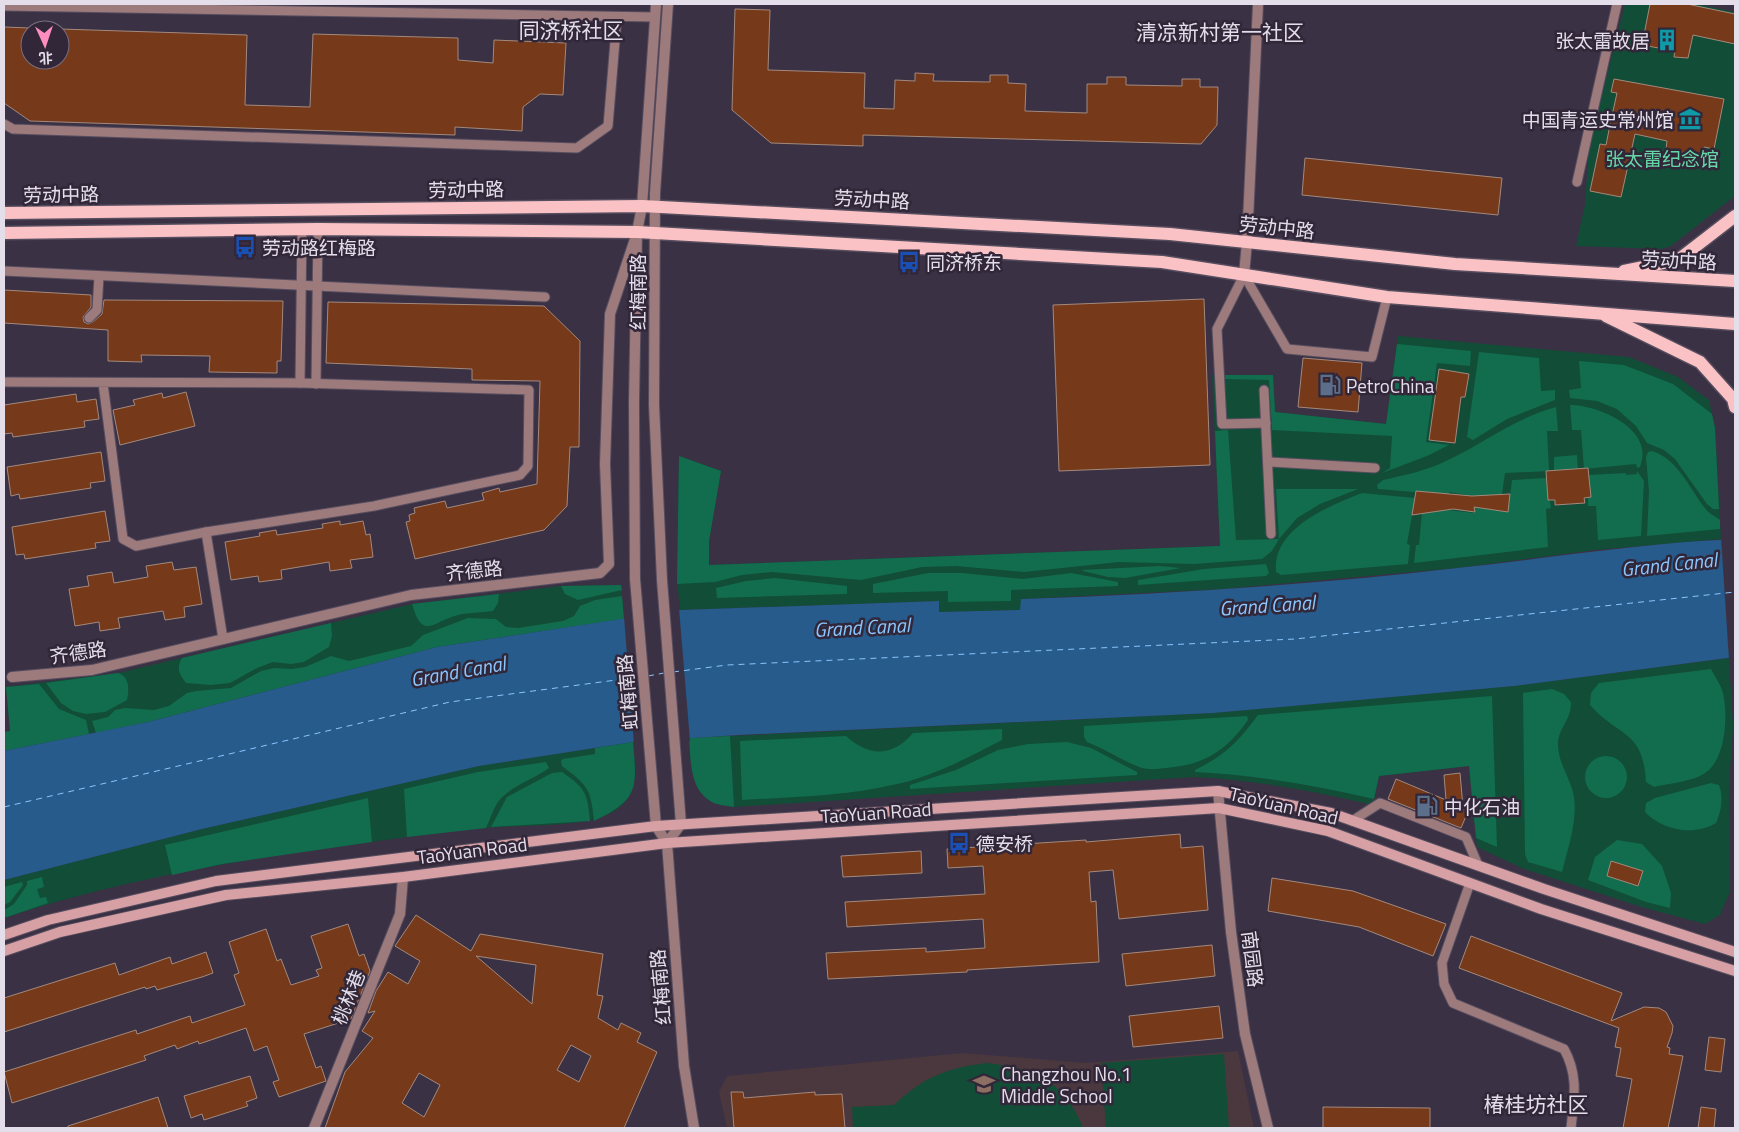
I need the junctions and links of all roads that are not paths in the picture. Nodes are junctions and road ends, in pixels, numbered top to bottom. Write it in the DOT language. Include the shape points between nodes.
graph roads {
  1 [pos="656,4"];
  2 [pos="668,4"];
  3 [pos="1258,4"];
  4 [pos="1617,4"];
  5 [pos="4,6"];
  6 [pos="617,16"];
  7 [pos="655,17"];
  8 [pos="4,124"];
  9 [pos="1576,182"];
  10 [pos="642,206"];
  11 [pos="655,206"];
  12 [pos="4,213"];
  13 [pos="1735,216"];
  14 [pos="302,229"];
  15 [pos="318,229"];
  16 [pos="637,232"];
  17 [pos="4,233"];
  18 [pos="655,234"];
  19 [pos="1247,242"];
  20 [pos="4,271"];
  21 [pos="1244,275"];
  22 [pos="1608,275"];
  23 [pos="99,276"];
  24 [pos="1735,282"];
  25 [pos="301,285"];
  26 [pos="317,286"];
  27 [pos="1387,296"];
  28 [pos="545,297"];
  29 [pos="1600,313"];
  30 [pos="89,318"];
  31 [pos="1735,324"];
  32 [pos="4,382"];
  33 [pos="103,383"];
  34 [pos="300,383"];
  35 [pos="316,384"];
  36 [pos="1264,390"];
  37 [pos="1735,407"];
  38 [pos="1266,423"];
  39 [pos="1268,462"];
  40 [pos="1375,468"];
  41 [pos="206,532"];
  42 [pos="1271,534"];
  43 [pos="635,579"];
  44 [pos="223,639"];
  45 [pos="12,677"];
  46 [pos="1218,791"];
  47 [pos="654,802"];
  48 [pos="1219,808"];
  49 [pos="1352,821"];
  50 [pos="681,824"];
  51 [pos="656,826"];
  52 [pos="667,843"];
  53 [pos="1478,865"];
  54 [pos="403,877"];
  55 [pos="1470,883"];
  56 [pos="4,934"];
  57 [pos="4,951"];
  58 [pos="1735,952"];
  59 [pos="1735,972"];
  60 [pos="314,1128"];
  61 [pos="694,1128"];
  62 [pos="1268,1128"];
  63 [pos="1572,1128"];
  1 -- 7 [label="street, 红梅南路"];
  2 -- 11 [label="street, 红梅南路"];
  3 -- 19 [label="street"];
  4 -- 9 [label="lane"];
  5 -- 6 [label="lane"];
  6 -- 7 [label="lane"];
  6 -- 8 [label="lane" via="608,126 576,148 13,129"];
  7 -- 10 [label="street, 红梅南路"];
  10 -- 11 [label="main road, 劳动中路"];
  10 -- 12 [label="main road, 劳动中路"];
  10 -- 16 [label="street, 红梅南路"];
  11 -- 18 [label="street, 红梅南路"];
  11 -- 19 [label="main road, 劳动中路" via="1170,234"];
  13 -- 22 [label="main road" via="1678,260"];
  14 -- 15 [label="main road, 劳动中路"];
  14 -- 17 [label="main road, 劳动中路"];
  14 -- 25 [label="lane"];
  15 -- 16 [label="main road, 劳动中路"];
  15 -- 26 [label="lane"];
  16 -- 18 [label="main road, 劳动中路"];
  16 -- 43 [label="street, 红梅南路"];
  16 -- 44 [label="street, 齐德路" via="610,314 605,464 610,564 600,574 411,594"];
  18 -- 21 [label="main road, 劳动中路" via="1162,262"];
  18 -- 50 [label="street, 红梅南路" via="654,405 662,580"];
  19 -- 21 [label="street"];
  19 -- 22 [label="main road, 劳动中路" via="1455,264"];
  20 -- 23 [label="lane"];
  21 -- 27 [label="main road, 劳动中路"];
  21 -- 27 [label="lane" via="1287,348 1372,357"];
  21 -- 38 [label="lane" via="1217,329 1222,424"];
  22 -- 24 [label="main road, 劳动中路"];
  23 -- 25 [label="lane"];
  23 -- 30 [label="lane" via="97,310"];
  25 -- 26 [label="lane"];
  25 -- 34 [label="lane"];
  26 -- 28 [label="lane"];
  26 -- 35 [label="lane"];
  27 -- 29 [label="main road, 劳动中路"];
  29 -- 31 [label="main road, 劳动中路"];
  29 -- 37 [label="main road" via="1700,362 1733,400"];
  32 -- 33 [label="lane"];
  33 -- 34 [label="lane"];
  33 -- 41 [label="lane" via="123,539 136,546"];
  34 -- 35 [label="lane"];
  35 -- 41 [label="lane" via="529,390 528,466 520,475 374,506"];
  36 -- 38 [label="lane"];
  38 -- 39 [label="lane"];
  39 -- 40 [label="lane"];
  39 -- 42 [label="lane"];
  41 -- 44 [label="lane"];
  43 -- 47 [label="street, 虹梅南路"];
  44 -- 45 [label="street, 齐德路" via="92,670"];
  46 -- 48 [label="street, 南园路"];
  46 -- 49 [label="main road, TaoYuan Road" via="1331,813"];
  46 -- 50 [label="main road, TaoYuan Road"];
  47 -- 51 [label="street, 红梅南路"];
  48 -- 52 [label="main road, TaoYuan Road"];
  48 -- 55 [label="main road, TaoYuan Road" via="1328,831"];
  48 -- 62 [label="street, 南园路" via="1245,1034"];
  49 -- 53 [label="main road, TaoYuan Road"];
  49 -- 53 [label="lane" via="1380,803 1466,838"];
  50 -- 51 [label="main road, TaoYuan Road"];
  50 -- 52 [label="street"];
  51 -- 52 [label="street, 红梅南路"];
  51 -- 56 [label="main road, TaoYuan Road" via="216,881 48,920"];
  52 -- 54 [label="main road, TaoYuan Road"];
  52 -- 61 [label="street, 红梅南路" via="684,1066"];
  53 -- 58 [label="main road, TaoYuan Road"];
  54 -- 57 [label="main road, TaoYuan Road" via="226,896 60,932"];
  54 -- 60 [label="street, 桃林巷" via="400,914"];
  55 -- 59 [label="main road, TaoYuan Road"];
  55 -- 63 [label="lane" via="1442,964 1444,984 1453,1003 1564,1049 1572,1063 1575,1082"];
}
